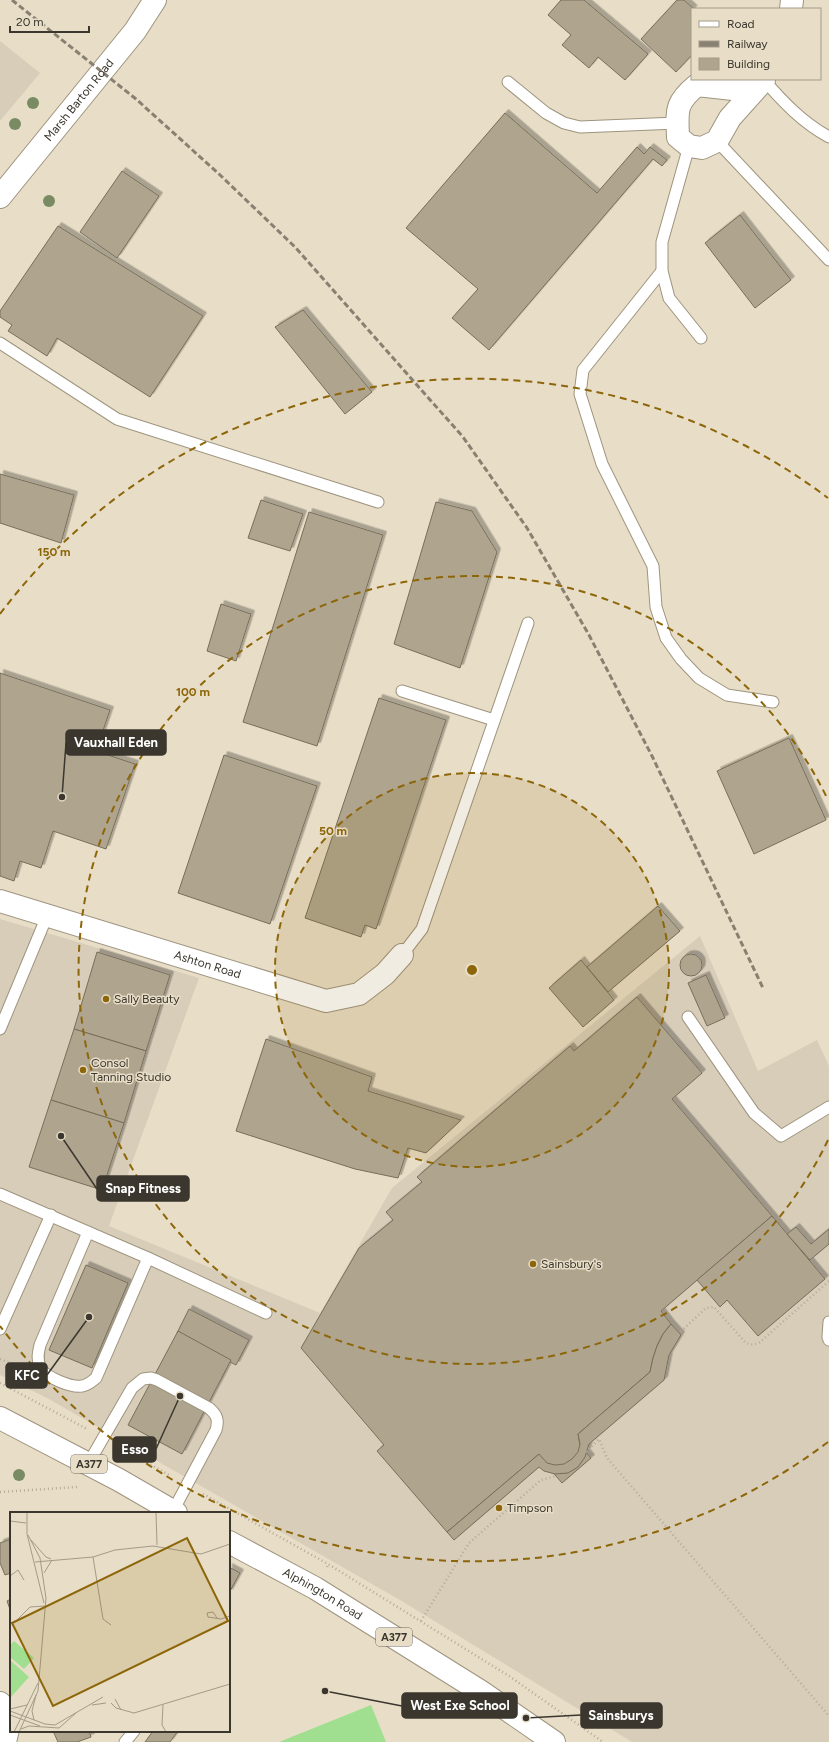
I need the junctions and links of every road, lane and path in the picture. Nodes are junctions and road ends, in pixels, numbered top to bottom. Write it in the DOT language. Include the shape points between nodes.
graph roads {
  1 [pos="155,0"];
  2 [pos="761,80"];
  3 [pos="763,80"];
  4 [pos="765,80"];
  5 [pos="508,82"];
  6 [pos="678,123"];
  7 [pos="829,137"];
  8 [pos="717,141"];
  9 [pos="689,146"];
  10 [pos="0,198"];
  11 [pos="829,260"];
  12 [pos="662,271"];
  13 [pos="701,338"];
  14 [pos="0,343"];
  15 [pos="378,502"];
  16 [pos="528,623"];
  17 [pos="402,691"];
  18 [pos="773,702"];
  19 [pos="494,720"];
  20 [pos="0,901"];
  21 [pos="47,916"];
  22 [pos="402,955"];
  23 [pos="5,1003"];
  24 [pos="688,1016"];
  25 [pos="0,1029"];
  26 [pos="829,1107"];
  27 [pos="0,1194"];
  28 [pos="51,1215"];
  29 [pos="88,1232"];
  30 [pos="148,1258"];
  31 [pos="829,1281"];
  32 [pos="266,1313"];
  33 [pos="829,1322"];
  34 [pos="0,1329"];
  35 [pos="675,1337"];
  36 [pos="829,1340"];
  37 [pos="0,1383"];
  38 [pos="0,1418"];
  39 [pos="104,1439"];
  40 [pos="586,1452"];
  41 [pos="88,1464"];
  42 [pos="556,1476"];
  43 [pos="187,1485"];
  44 [pos="79,1487"];
  45 [pos="0,1492"];
  46 [pos="174,1512"];
  47 [pos="230,1543"];
  48 [pos="328,1564"];
  49 [pos="421,1621"];
  50 [pos="0,1703"];
  51 [pos="829,1716"];
  52 [pos="133,1732"];
  53 [pos="5,1742"];
  54 [pos="125,1742"];
  55 [pos="554,1742"];
  1 -- 10 [label="main road, Marsh Barton Road" via="135,31"];
  2 -- 6 [label="main road" via="733,89 697,85 685,95 677,109"];
  3 -- 8 [label="main road" via="730,118"];
  4 -- 7 [label="lane" via="782,101 814,129"];
  5 -- 6 [label="lane" via="546,113 564,123 580,127"];
  6 -- 9 [label="main road" via="678,137"];
  8 -- 9 [label="main road" via="702,148"];
  8 -- 11 [label="lane"];
  9 -- 12 [label="lane" via="662,242"];
  12 -- 13 [label="lane" via="669,298"];
  12 -- 18 [label="lane" via="583,370 580,394 602,464 653,566 656,607 666,638 699,678 727,695"];
  14 -- 15 [label="lane" via="117,419"];
  16 -- 19 [label="lane"];
  17 -- 19 [label="lane"];
  19 -- 22 [label="lane" via="422,929"];
  20 -- 21 [label="main road, Ashton Road"];
  21 -- 22 [label="main road, Ashton Road" via="326,1001 359,994 385,974"];
  21 -- 23 [label="lane"];
  23 -- 25 [label="lane"];
  24 -- 26 [label="lane" via="754,1113 782,1136"];
  27 -- 28 [label="lane"];
  28 -- 29 [label="lane"];
  28 -- 34 [label="lane"];
  29 -- 30 [label="lane"];
  29 -- 30 [label="lane" via="40,1345 40,1367 48,1377 80,1387 96,1378"];
  30 -- 32 [label="lane"];
  31 -- 35 [label="path" via="754,1345 745,1342 714,1307 706,1308"];
  33 -- 36 [label="lane"];
  37 -- 39 [label="path"];
  38 -- 41 [label="main road, A377"];
  39 -- 41 [label="lane"];
  39 -- 43 [label="path"];
  39 -- 43 [label="lane" via="132,1388 143,1379 157,1380 210,1408 216,1414 216,1430"];
  40 -- 51 [label="path" via="599,1439 607,1458"];
  41 -- 46 [label="main road, A377"];
  42 -- 49 [label="path" via="541,1480 469,1543"];
  43 -- 46 [label="lane"];
  43 -- 48 [label="path"];
  44 -- 45 [label="path"];
  47 -- 55 [label="main road, Alphington Road / A377" via="315,1588 480,1691"];
  50 -- 53 [label="main road" via="8,1729"];
  52 -- 54 [label="lane"];
}
